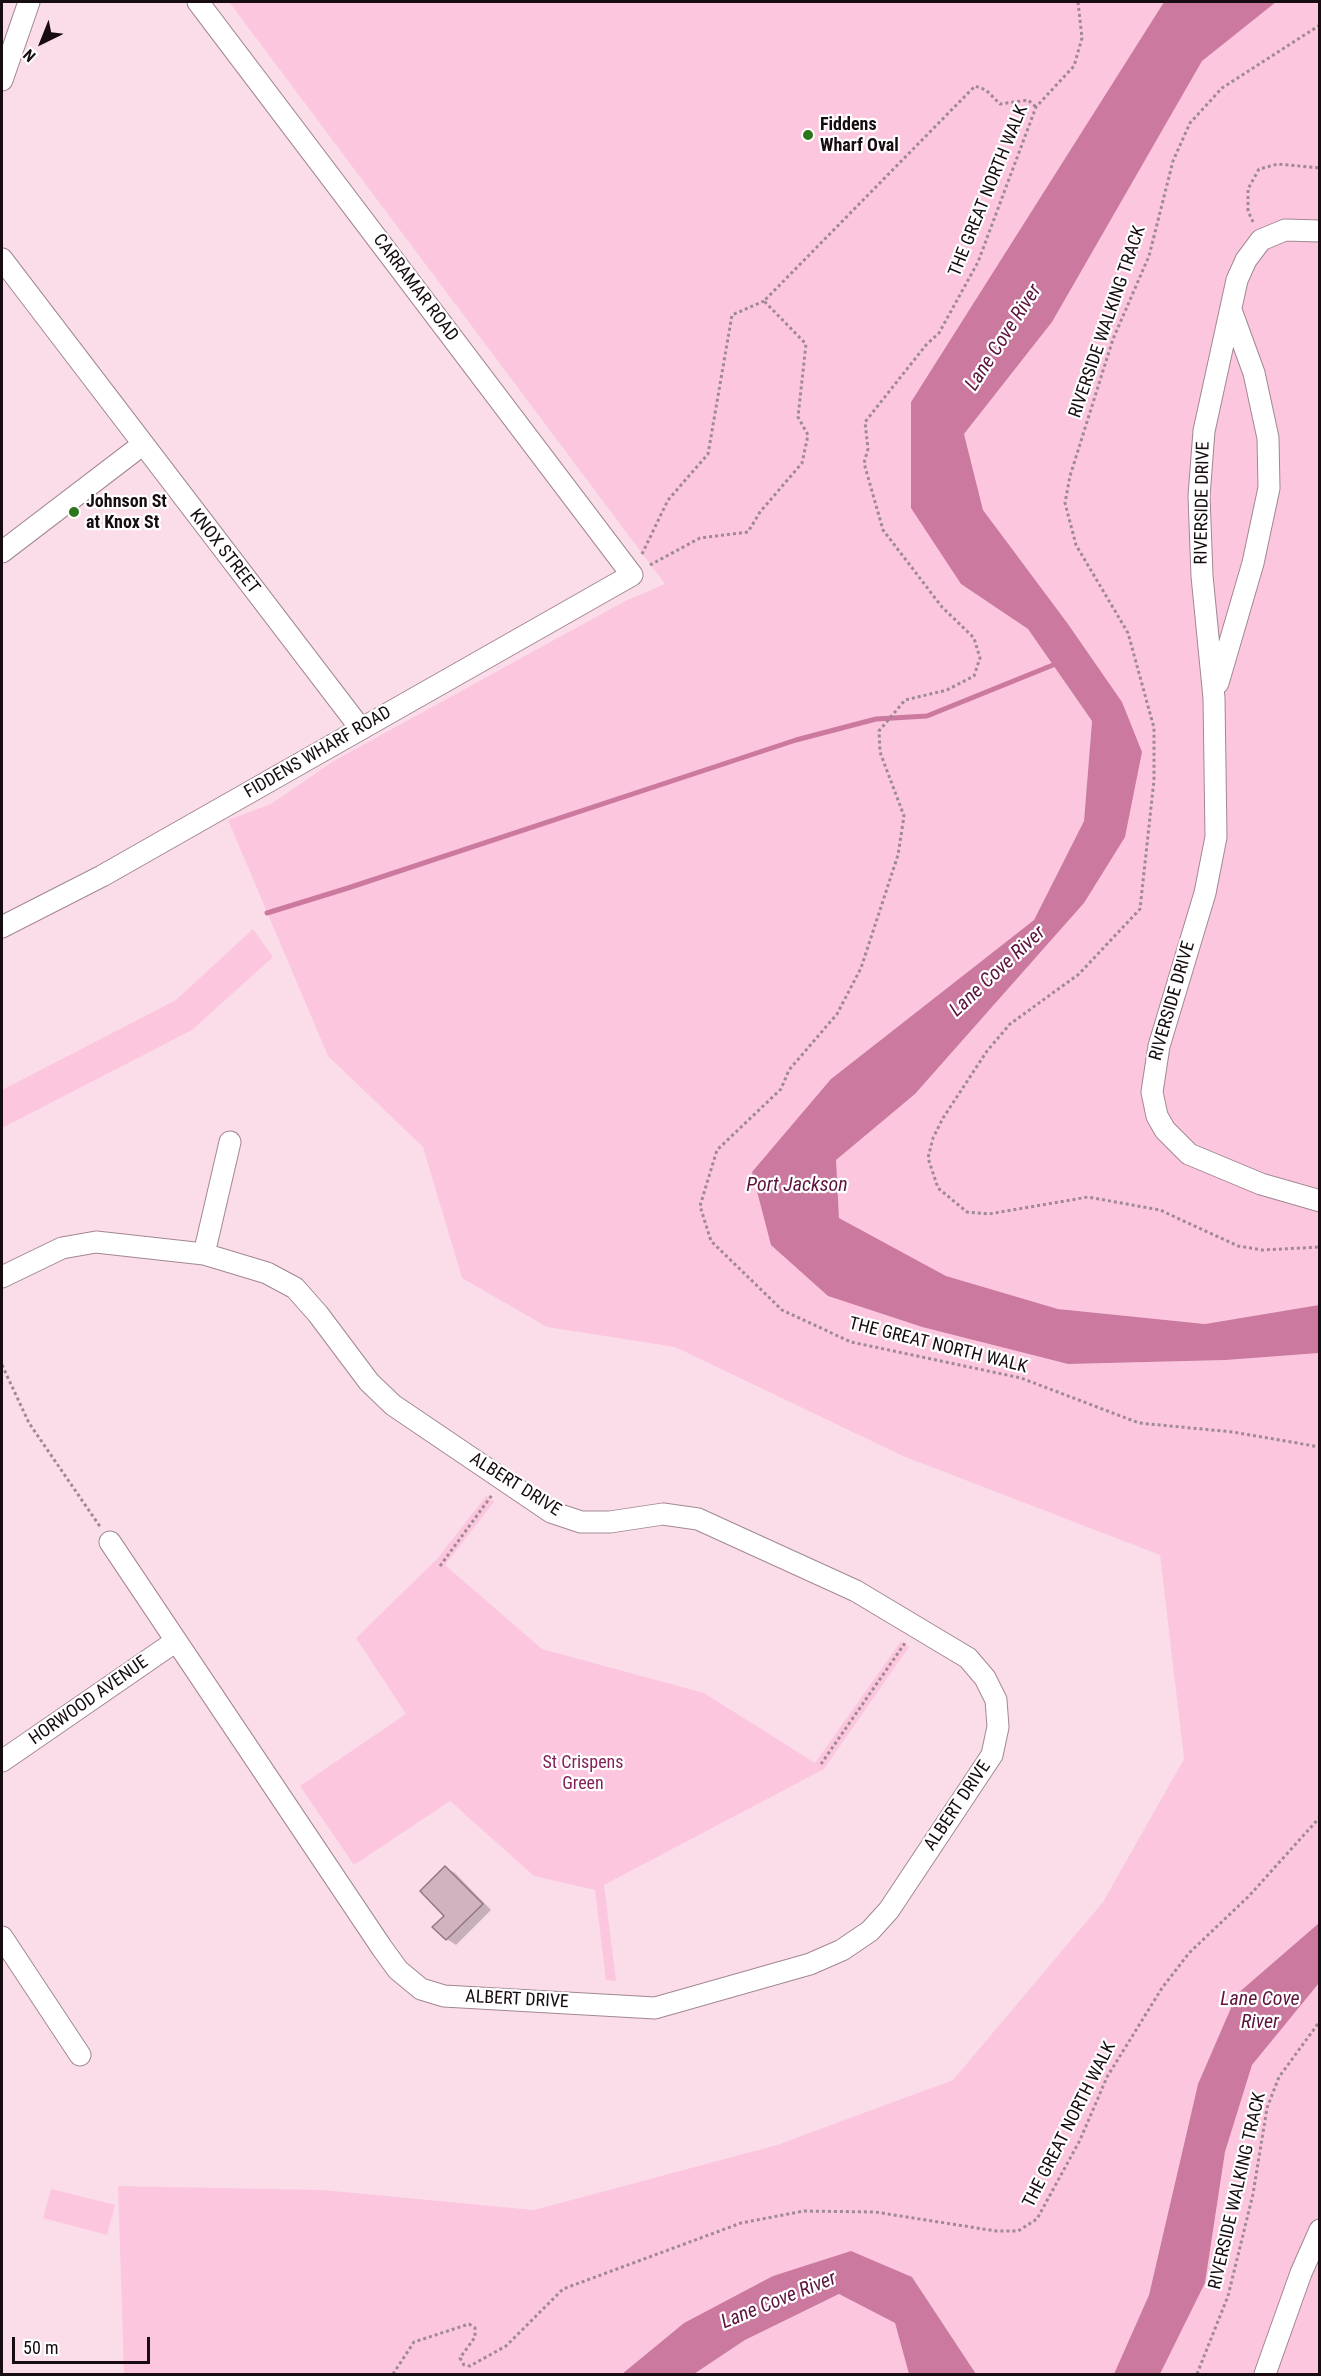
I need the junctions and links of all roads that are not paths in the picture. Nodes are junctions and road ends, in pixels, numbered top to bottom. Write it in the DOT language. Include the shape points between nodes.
graph roads {
  1 [pos="29,2"];
  2 [pos="198,2"];
  3 [pos="2,80"];
  4 [pos="1320,231"];
  5 [pos="2,259"];
  6 [pos="1231,310"];
  7 [pos="142,444"];
  8 [pos="2,552"];
  9 [pos="632,575"];
  10 [pos="1214,698"];
  11 [pos="361,729"];
  12 [pos="2,927"];
  13 [pos="230,1142"];
  14 [pos="1320,1201"];
  15 [pos="204,1254"];
  16 [pos="2,1277"];
  17 [pos="110,1542"];
  18 [pos="176,1641"];
  19 [pos="2,1761"];
  20 [pos="2,1937"];
  21 [pos="80,2055"];
  22 [pos="1320,2230"];
  23 [pos="1266,2374"];
  1 -- 3 [label="street"];
  2 -- 9 [label="street, CARRAMAR ROAD"];
  4 -- 6 [label="street, RIVERSIDE DRIVE" via="1285,230 1261,240 1237,280"];
  5 -- 7 [label="street, KNOX STREET"];
  6 -- 10 [label="street, RIVERSIDE DRIVE" via="1204,431 1199,496"];
  6 -- 10 [label="street, RIVERSIDE DRIVE" via="1254,373 1266,427 1269,488"];
  7 -- 8 [label="street"];
  7 -- 11 [label="street, KNOX STREET"];
  9 -- 11 [label="street, FIDDENS WHARF ROAD"];
  10 -- 14 [label="street, RIVERSIDE DRIVE" via="1214,852 1159,1046 1153,1072 1153,1104 1165,1131 1189,1154 1261,1184"];
  11 -- 12 [label="street, FIDDENS WHARF ROAD" via="102,876"];
  13 -- 15 [label="street"];
  15 -- 16 [label="street, ALBERT DRIVE" via="96,1242 62,1248"];
  15 -- 18 [label="street, ALBERT DRIVE" via="267,1273 295,1288 369,1382 393,1405 551,1512 581,1522 663,1515 698,1519 856,1590 968,1658 985,1677 996,1700 998,1727 992,1755 889,1910 870,1931 842,1950 810,1964 656,2008 444,1996 421,1989 398,1970"];
  17 -- 18 [label="street, ALBERT DRIVE"];
  18 -- 19 [label="street, HORWOOD AVENUE"];
  20 -- 21 [label="street"];
  22 -- 23 [label="street"];
}
